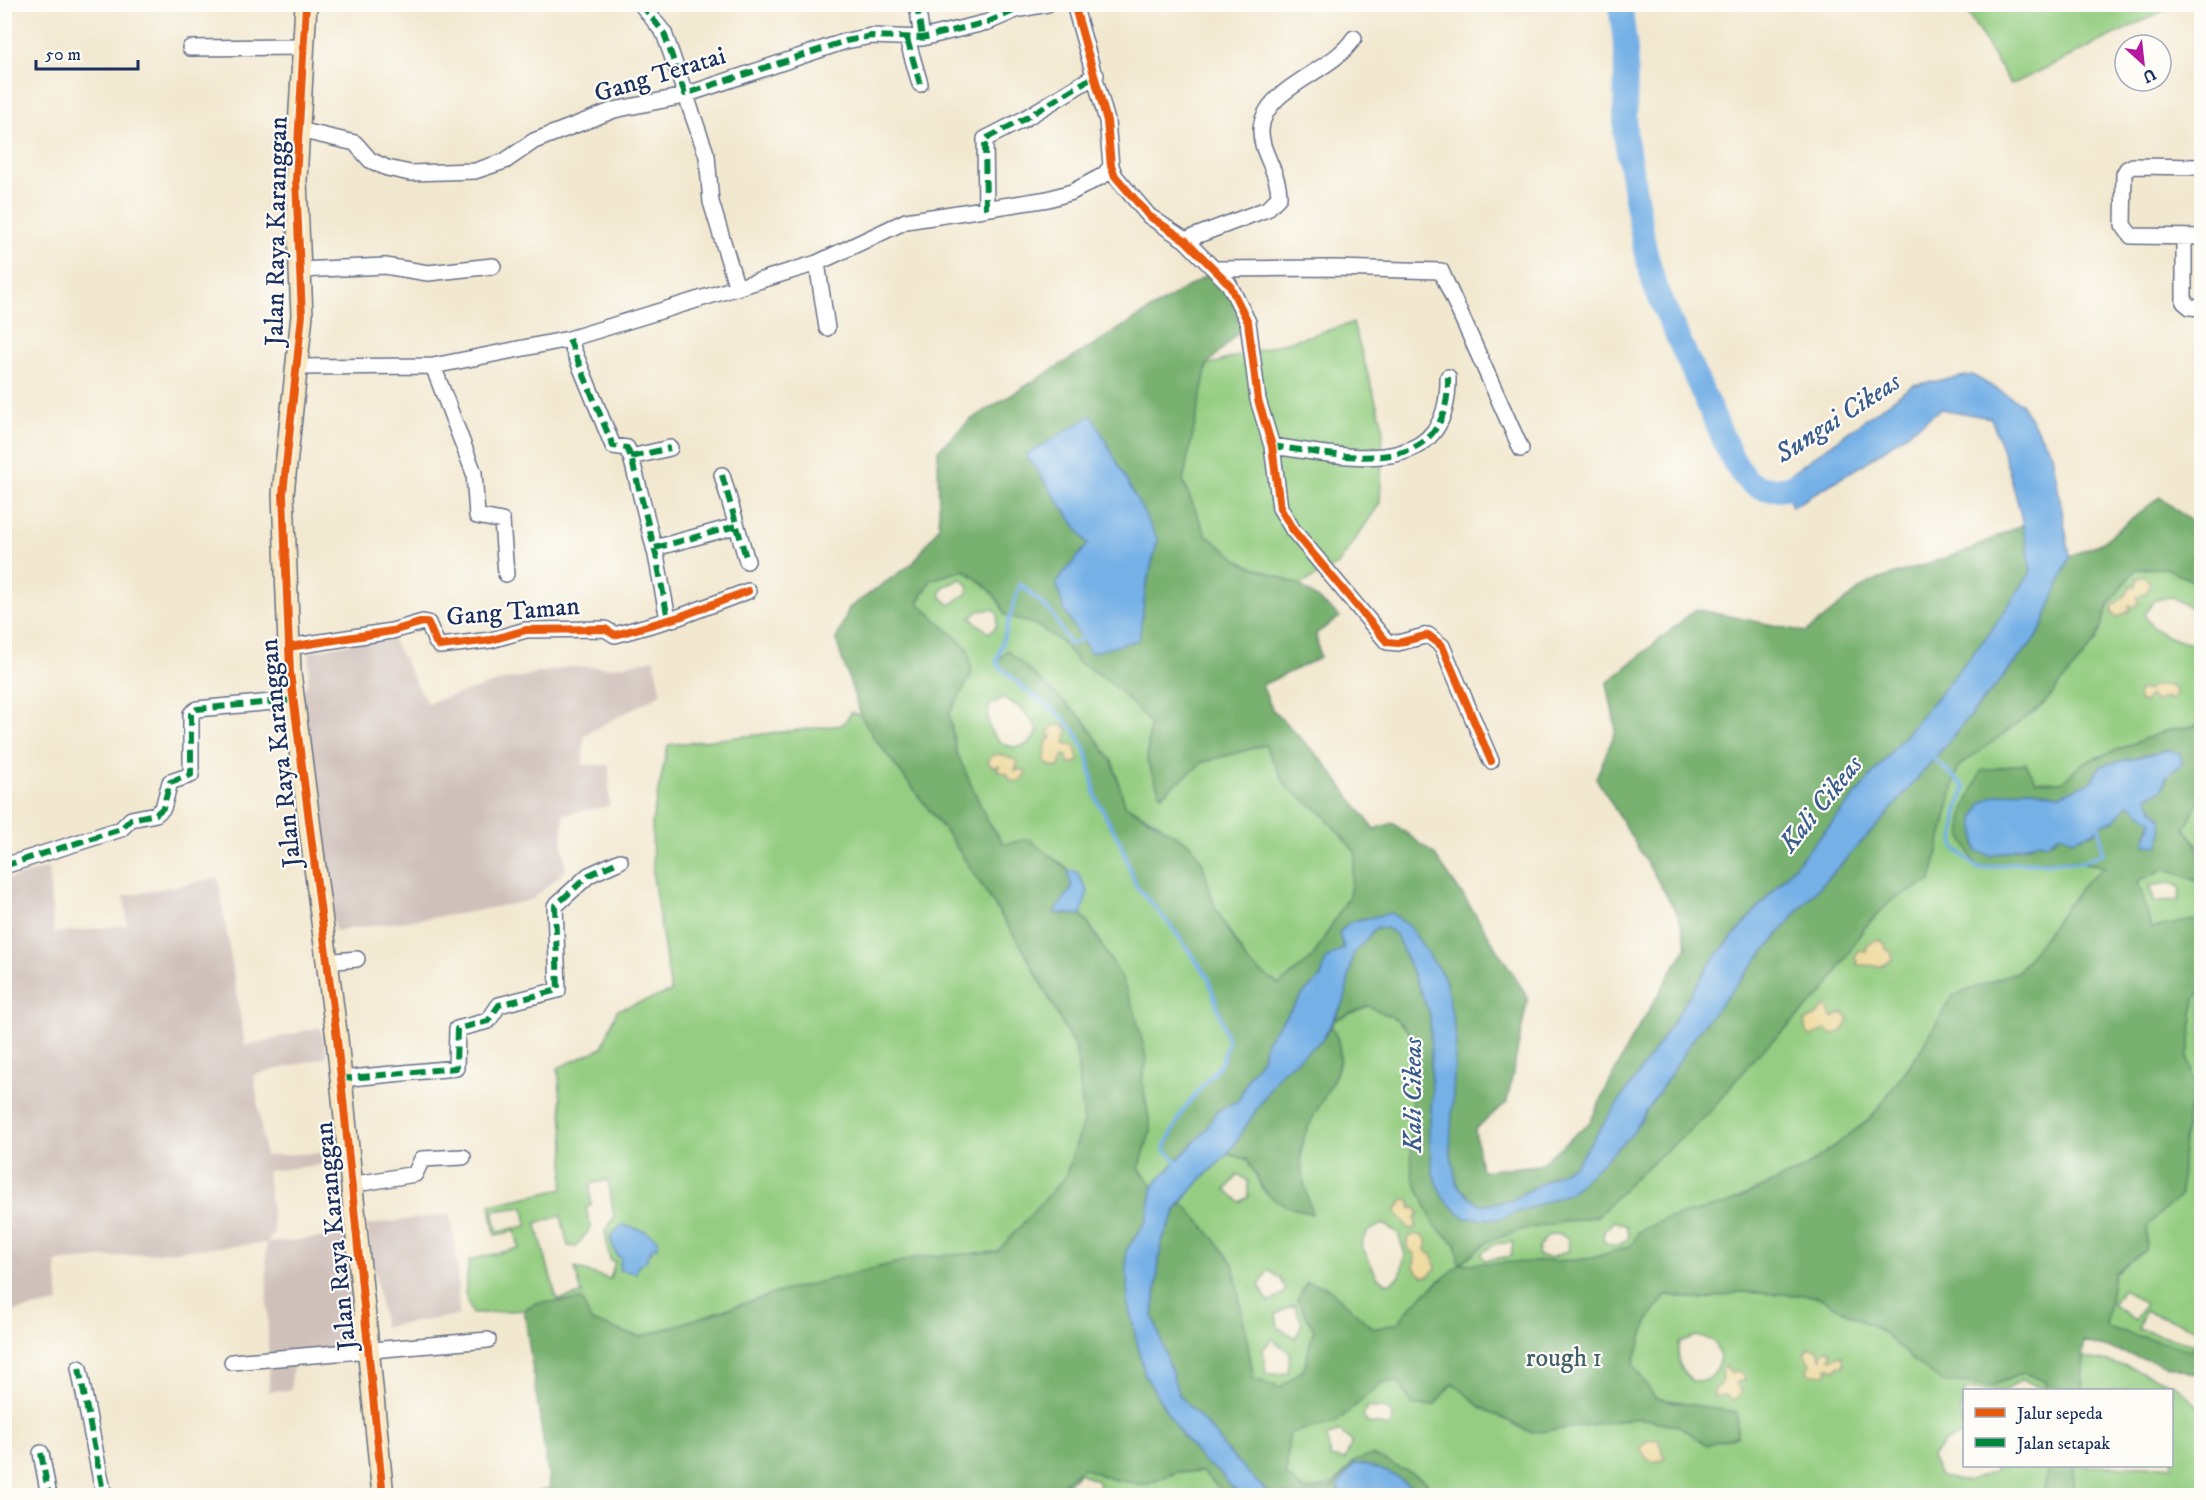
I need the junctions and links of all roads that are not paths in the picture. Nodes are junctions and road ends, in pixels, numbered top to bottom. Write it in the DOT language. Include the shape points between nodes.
graph roads {
  1 [pos="306,4"];
  2 [pos="641,4"];
  3 [pos="917,4"];
  4 [pos="1047,4"];
  5 [pos="1074,4"];
  6 [pos="915,38"];
  7 [pos="1354,38"];
  8 [pos="303,47"];
  9 [pos="190,48"];
  10 [pos="1096,75"];
  11 [pos="920,84"];
  12 [pos="686,94"];
  13 [pos="299,130"];
  14 [pos="1111,166"];
  15 [pos="2202,167"];
  16 [pos="986,209"];
  17 [pos="2184,237"];
  18 [pos="2202,237"];
  19 [pos="1185,240"];
  20 [pos="817,263"];
  21 [pos="493,266"];
  22 [pos="1217,269"];
  23 [pos="299,270"];
  24 [pos="737,288"];
  25 [pos="2202,308"];
  26 [pos="827,328"];
  27 [pos="569,339"];
  28 [pos="434,366"];
  29 [pos="295,367"];
  30 [pos="1448,377"];
  31 [pos="1272,446"];
  32 [pos="670,448"];
  33 [pos="1521,449"];
  34 [pos="631,457"];
  35 [pos="722,475"];
  36 [pos="736,526"];
  37 [pos="655,548"];
  38 [pos="747,561"];
  39 [pos="506,574"];
  40 [pos="748,591"];
  41 [pos="668,619"];
  42 [pos="289,648"];
  43 [pos="294,700"];
  44 [pos="1491,761"];
  45 [pos="620,861"];
  46 [pos="4,866"];
  47 [pos="357,959"];
  48 [pos="326,962"];
  49 [pos="340,1079"];
  50 [pos="463,1157"];
  51 [pos="351,1185"];
  52 [pos="488,1340"];
  53 [pos="369,1350"];
  54 [pos="232,1362"];
  55 [pos="79,1368"];
  56 [pos="41,1453"];
  57 [pos="49,1496"];
  58 [pos="104,1496"];
  59 [pos="383,1496"];
  1 -- 8 [label="street, Jalan Raya Karanggan"];
  2 -- 12 [label="street" via="664,33"];
  3 -- 6 [label="street"];
  4 -- 6 [label="street, Gang Teratai"];
  5 -- 10 [label="street"];
  6 -- 11 [label="street"];
  6 -- 12 [label="street, Gang Teratai" via="871,36 846,41"];
  7 -- 19 [label="street" via="1345,52 1289,87 1264,114 1261,132 1279,181 1280,197 1267,209"];
  8 -- 9 [label="street"];
  8 -- 13 [label="street, Jalan Raya Karanggan"];
  10 -- 14 [label="street" via="1107,122"];
  10 -- 16 [label="street" via="985,139"];
  12 -- 13 [label="street, Gang Teratai" via="614,110 534,141 505,161 475,171 446,174 387,168 370,160 355,143"];
  12 -- 24 [label="street" via="706,156 711,202"];
  13 -- 23 [label="street, Jalan Raya Karanggan"];
  14 -- 16 [label="street" via="1072,192"];
  14 -- 19 [label="street" via="1149,216"];
  15 -- 17 [label="street" via="2133,166 2124,174 2126,232 2131,236"];
  16 -- 20 [label="street" via="906,221"];
  17 -- 18 [label="street"];
  17 -- 25 [label="street" via="2184,302 2190,308"];
  19 -- 22 [label="street"];
  20 -- 24 [label="street"];
  20 -- 26 [label="street"];
  21 -- 23 [label="street" via="428,273 385,266"];
  22 -- 31 [label="street" via="1248,322 1258,400"];
  22 -- 33 [label="street" via="1441,271"];
  23 -- 29 [label="street, Jalan Raya Karanggan" via="302,315"];
  24 -- 27 [label="street"];
  27 -- 28 [label="street"];
  27 -- 34 [label="street" via="613,446 626,448"];
  28 -- 29 [label="street"];
  28 -- 39 [label="street" via="474,473 477,516 502,521"];
  29 -- 42 [label="street, Jalan Raya Karanggan" via="283,494"];
  30 -- 31 [label="street" via="1448,401 1441,420 1429,437 1405,453 1372,458"];
  31 -- 44 [label="street" via="1280,508 1293,530 1387,642 1428,635 1442,646"];
  32 -- 34 [label="street"];
  34 -- 37 [label="street"];
  35 -- 36 [label="street"];
  36 -- 37 [label="street"];
  36 -- 38 [label="street"];
  37 -- 41 [label="street"];
  40 -- 41 [label="street, Gang Taman"];
  41 -- 42 [label="street, Gang Taman" via="615,634 605,629 534,630 446,646 436,642 428,623 423,622"];
  42 -- 43 [label="street, Jalan Raya Karanggan"];
  43 -- 46 [label="street" via="197,709 191,714 191,775 170,782 163,808 156,814 131,819 121,829"];
  43 -- 48 [label="street, Jalan Raya Karanggan"];
  45 -- 49 [label="street" via="589,875 555,906 558,990 499,1005 488,1021 457,1029 456,1068"];
  47 -- 48 [label="street"];
  48 -- 49 [label="street, Jalan Raya Karanggan"];
  49 -- 51 [label="street, Jalan Raya Karanggan"];
  50 -- 51 [label="street" via="422,1159 415,1174"];
  51 -- 53 [label="street, Jalan Raya Karanggan"];
  52 -- 53 [label="street"];
  53 -- 54 [label="street"];
  53 -- 59 [label="street, Jalan Raya Karanggan"];
  55 -- 58 [label="street"];
  56 -- 57 [label="street"];
}
